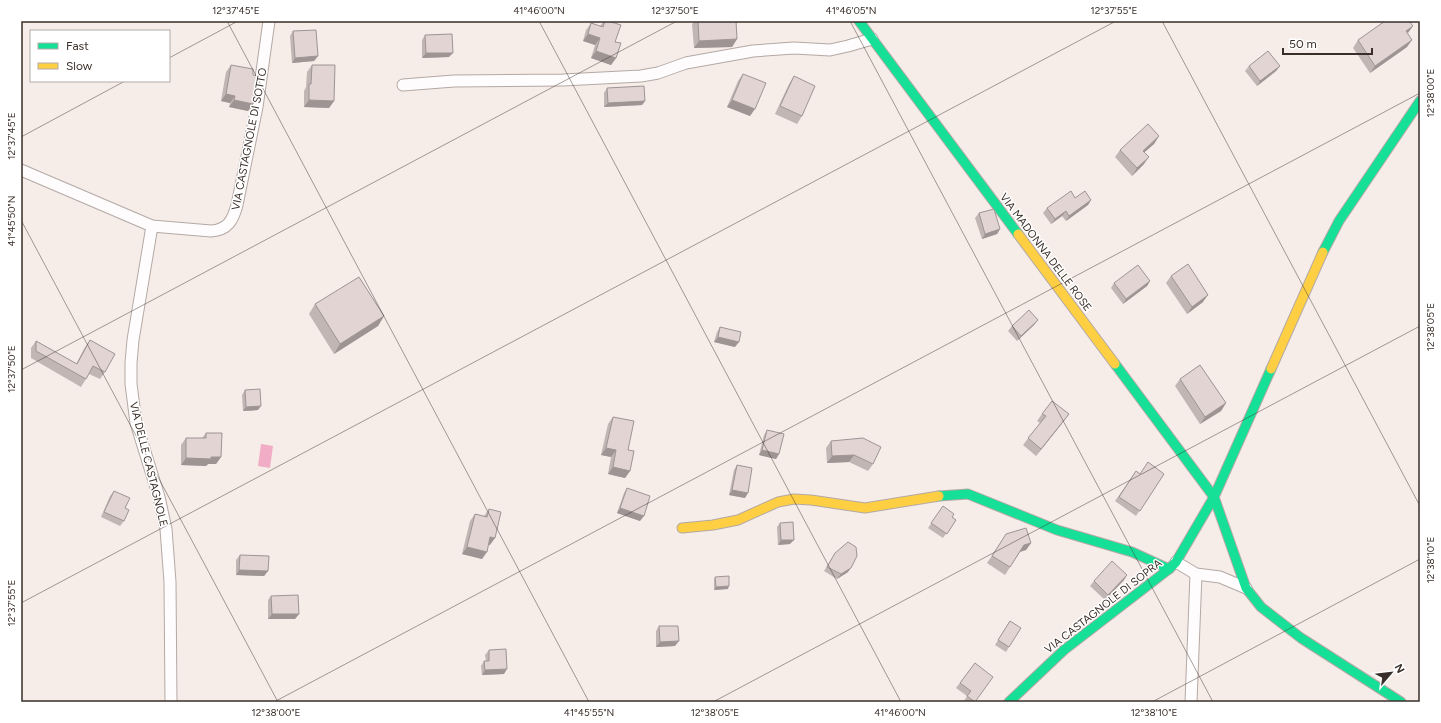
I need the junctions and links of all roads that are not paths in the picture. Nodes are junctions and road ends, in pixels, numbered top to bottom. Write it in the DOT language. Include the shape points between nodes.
graph roads {
  1 [pos="269,21"];
  2 [pos="859,21"];
  3 [pos="872,39"];
  4 [pos="403,85"];
  5 [pos="1420,101"];
  6 [pos="21,170"];
  7 [pos="152,226"];
  8 [pos="1214,497"];
  9 [pos="682,528"];
  10 [pos="1173,566"];
  11 [pos="1196,574"];
  12 [pos="1246,588"];
  13 [pos="172,702"];
  14 [pos="1009,702"];
  15 [pos="1191,702"];
  16 [pos="1401,702"];
  1 -- 7 [label="street, VIA CASTAGNOLE DI SOTTO" via="256,108 232,220 223,228 211,231"];
  2 -- 3 [label="street, VIA MADONNA DELLE ROSE"];
  3 -- 4 [label="street" via="830,50 794,48 753,51 686,63 641,76 454,81"];
  3 -- 8 [label="street, VIA MADONNA DELLE ROSE"];
  5 -- 8 [label="street" via="1339,221"];
  6 -- 7 [label="street"];
  7 -- 13 [label="street, VIA DELLE CASTAGNOLE" via="133,340 131,384 136,423 166,529 170,582"];
  8 -- 10 [label="street"];
  8 -- 12 [label="street, VIA MADONNA DELLE ROSE"];
  9 -- 10 [label="street" via="738,520 778,502 794,499 865,508 968,494 1057,530"];
  10 -- 11 [label="street"];
  10 -- 14 [label="street, VIA CASTAGNOLE DI SOPRA" via="1064,650"];
  11 -- 12 [label="street" via="1220,577"];
  11 -- 15 [label="street"];
  12 -- 16 [label="street, VIA MADONNA DELLE ROSE" via="1261,607 1300,638"];
}
